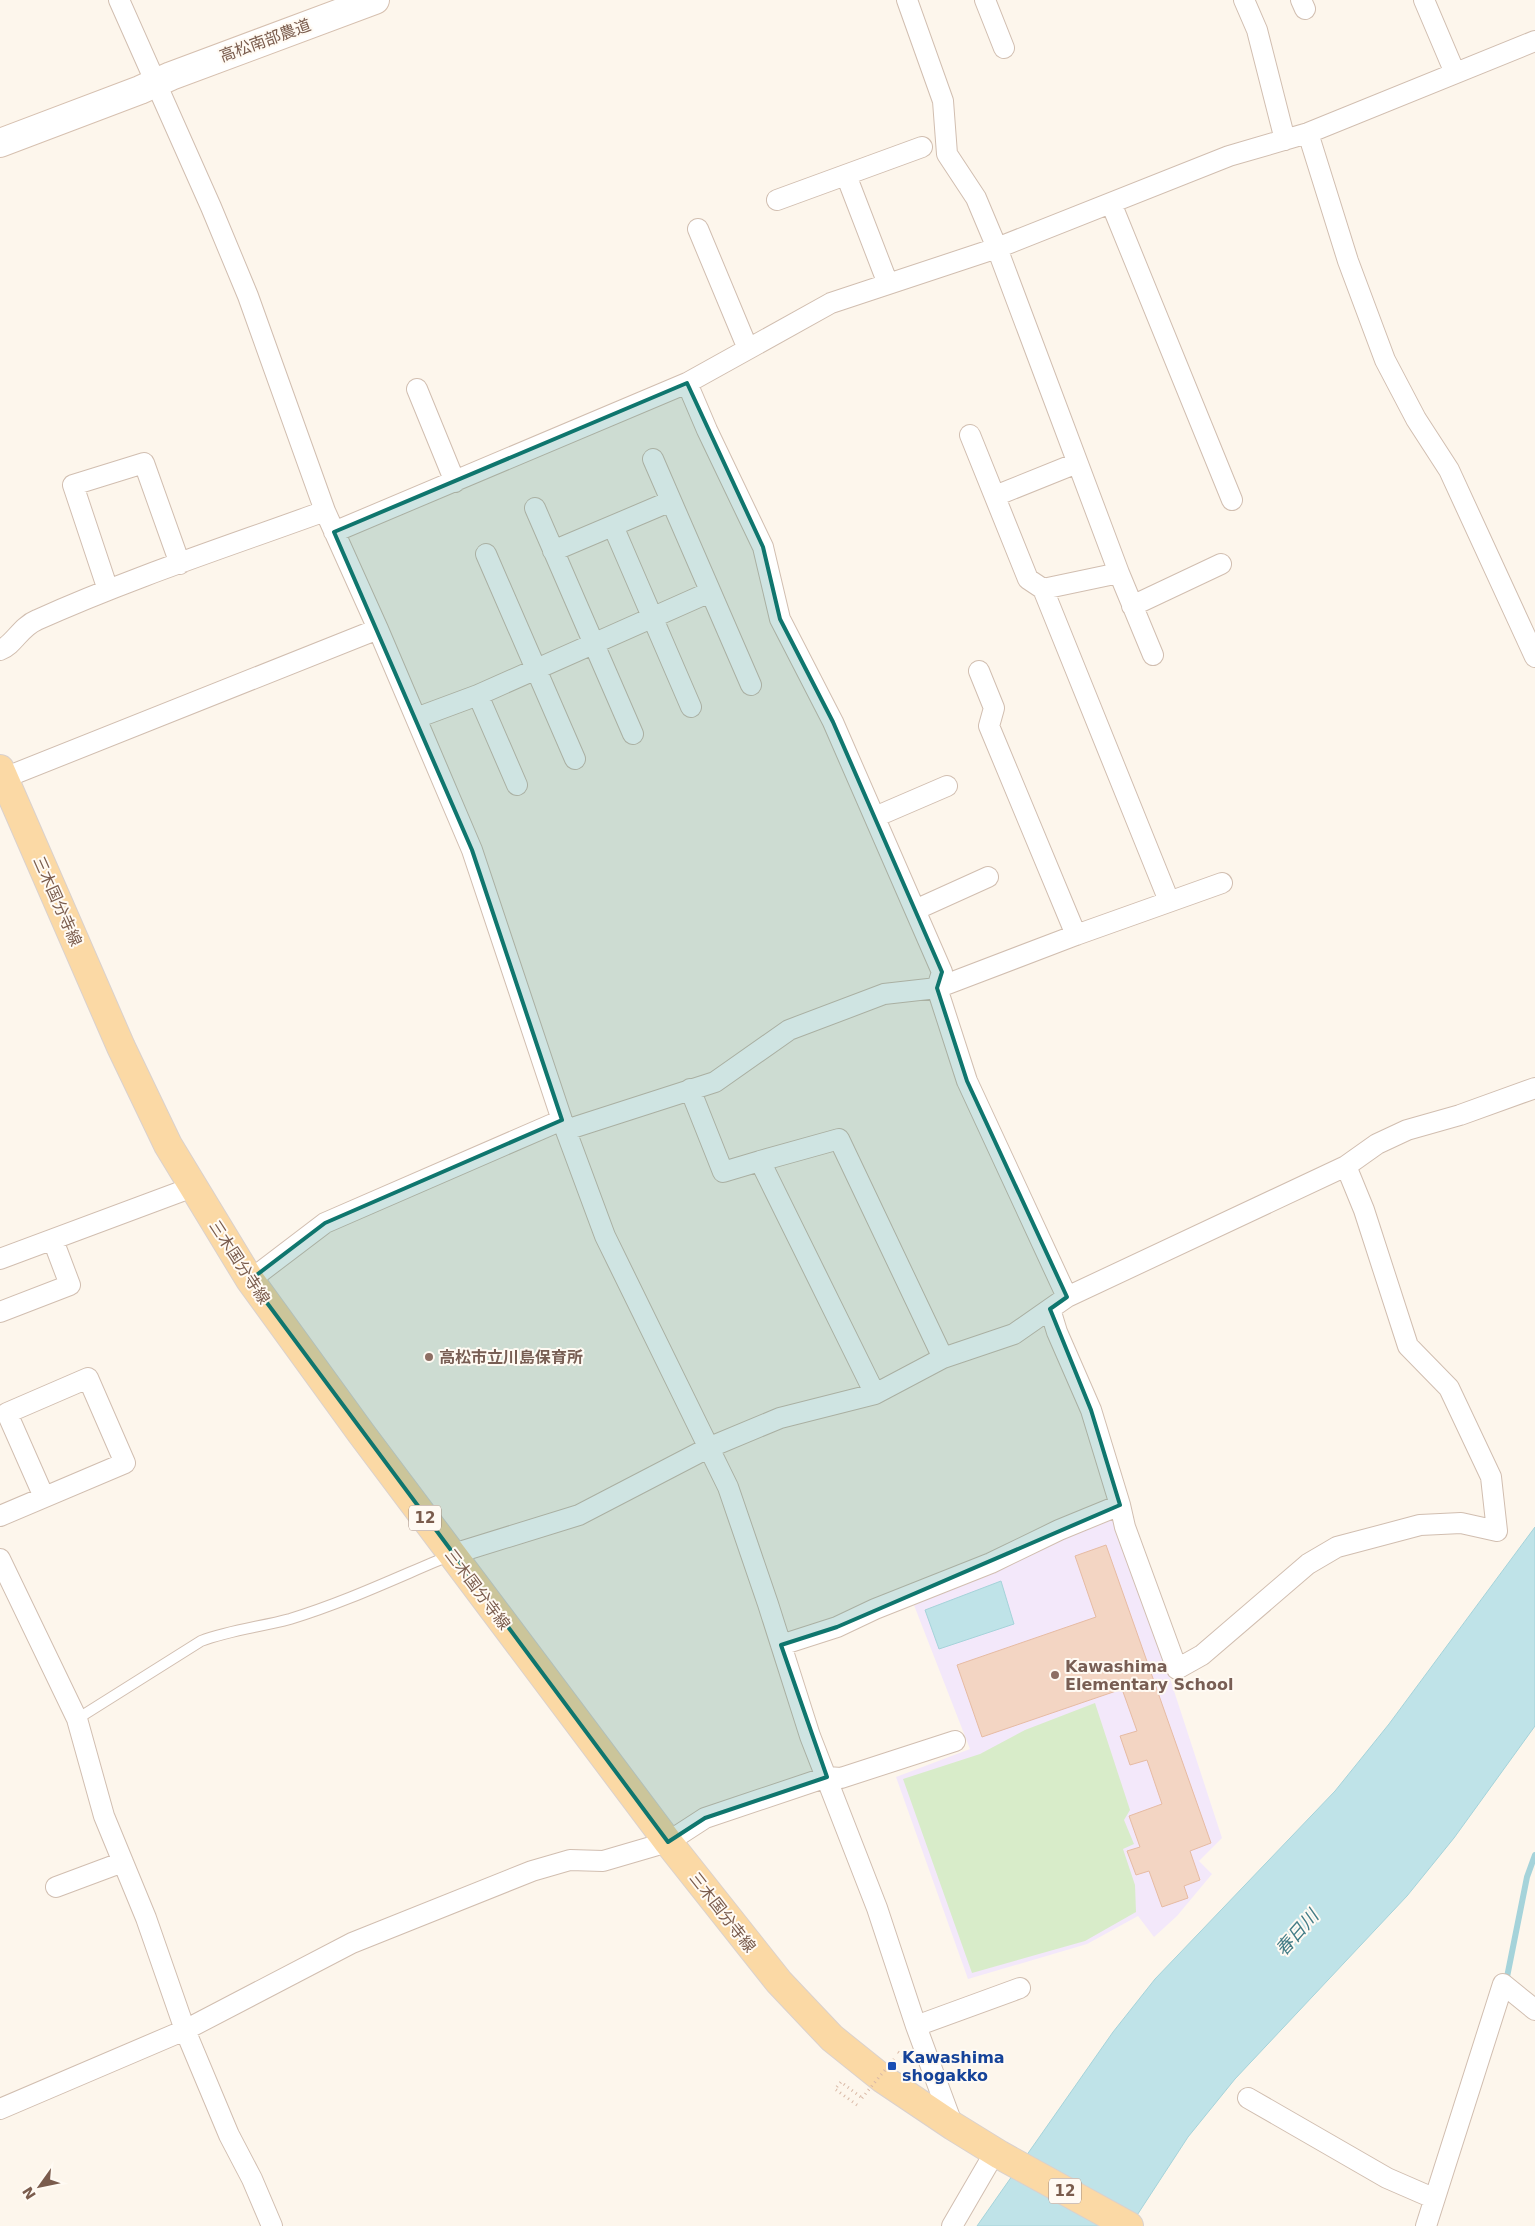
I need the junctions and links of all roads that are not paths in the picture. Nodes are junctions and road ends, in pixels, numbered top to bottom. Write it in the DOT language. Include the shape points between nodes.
graph roads {
  1 [pos="119,0"];
  2 [pos="375,0"];
  3 [pos="907,0"];
  4 [pos="985,0"];
  5 [pos="1244,0"];
  6 [pos="1424,0"];
  7 [pos="1535,41"];
  8 [pos="1004,48"];
  9 [pos="1456,73"];
  10 [pos="157,82"];
  11 [pos="1308,133"];
  12 [pos="1285,140"];
  13 [pos="0,143"];
  14 [pos="922,147"];
  15 [pos="846,175"];
  16 [pos="777,200"];
  17 [pos="1111,203"];
  18 [pos="698,229"];
  19 [pos="997,248"];
  20 [pos="888,284"];
  21 [pos="748,349"];
  22 [pos="686,382"];
  23 [pos="417,389"];
  24 [pos="970,435"];
  25 [pos="653,459"];
  26 [pos="1077,463"];
  27 [pos="456,482"];
  28 [pos="995,496"];
  29 [pos="1232,500"];
  30 [pos="670,501"];
  31 [pos="535,508"];
  32 [pos="325,511"];
  33 [pos="614,526"];
  34 [pos="334,532"];
  35 [pos="553,551"];
  36 [pos="486,554"];
  37 [pos="180,564"];
  38 [pos="1221,564"];
  39 [pos="1119,573"];
  40 [pos="1043,589"];
  41 [pos="108,590"];
  42 [pos="710,592"];
  43 [pos="1132,606"];
  44 [pos="653,617"];
  45 [pos="378,630"];
  46 [pos="594,643"];
  47 [pos="0,650"];
  48 [pos="1152,655"];
  49 [pos="1535,657"];
  50 [pos="536,668"];
  51 [pos="979,671"];
  52 [pos="751,685"];
  53 [pos="478,695"];
  54 [pos="692,707"];
  55 [pos="416,718"];
  56 [pos="633,734"];
  57 [pos="575,759"];
  58 [pos="2,774"];
  59 [pos="517,785"];
  60 [pos="947,786"];
  61 [pos="875,817"];
  62 [pos="988,877"];
  63 [pos="1222,883"];
  64 [pos="1169,901"];
  65 [pos="915,910"];
  66 [pos="1076,935"];
  67 [pos="937,988"];
  68 [pos="1535,1088"];
  69 [pos="690,1089"];
  70 [pos="564,1125"];
  71 [pos="760,1161"];
  72 [pos="1346,1166"];
  73 [pos="194,1187"];
  74 [pos="53,1240"];
  75 [pos="0,1259"];
  76 [pos="250,1280"];
  77 [pos="1067,1297"];
  78 [pos="1050,1309"];
  79 [pos="0,1312"];
  80 [pos="943,1358"];
  81 [pos="875,1394"];
  82 [pos="708,1448"];
  83 [pos="44,1497"];
  84 [pos="1120,1505"];
  85 [pos="0,1516"];
  86 [pos="452,1554"];
  87 [pos="0,1559"];
  88 [pos="781,1645"];
  89 [pos="77,1719"];
  90 [pos="955,1741"];
  91 [pos="826,1777"];
  92 [pos="668,1842"];
  93 [pos="123,1862"];
  94 [pos="56,1887"];
  95 [pos="1020,1988"];
  96 [pos="1535,2010"];
  97 [pos="916,2026"];
  98 [pos="185,2030"];
  99 [pos="1248,2098"];
  100 [pos="0,2110"];
  101 [pos="953,2126"];
  102 [pos="998,2154"];
  103 [pos="1433,2198"];
  104 [pos="272,2226"];
  105 [pos="952,2226"];
  106 [pos="1129,2226"];
  107 [pos="1426,2226"];
  1 -- 10 [label="street"];
  2 -- 10 [label="street, 高松南部農道"];
  3 -- 19 [label="street" via="943,101 947,154 976,198"];
  4 -- 8 [label="street"];
  5 -- 12 [label="street" via="1257,30"];
  6 -- 9 [label="street"];
  7 -- 9 [label="street"];
  9 -- 11 [label="street"];
  10 -- 13 [label="street, 高松南部農道"];
  10 -- 32 [label="street" via="248,296"];
  11 -- 12 [label="street"];
  11 -- 49 [label="street" via="1348,261 1386,360 1416,419 1449,470"];
  12 -- 17 [label="street" via="1229,156"];
  14 -- 15 [label="street"];
  15 -- 16 [label="street"];
  15 -- 20 [label="street"];
  17 -- 19 [label="street"];
  17 -- 29 [label="street"];
  18 -- 21 [label="street"];
  19 -- 20 [label="street"];
  19 -- 26 [label="street"];
  20 -- 21 [label="street" via="832,303"];
  21 -- 22 [label="street"];
  22 -- 27 [label="street"];
  22 -- 61 [label="street" via="762,547 780,619 833,722"];
  23 -- 27 [label="street"];
  24 -- 28 [label="street"];
  25 -- 30 [label="street"];
  26 -- 28 [label="street"];
  26 -- 39 [label="street"];
  27 -- 34 [label="street"];
  28 -- 40 [label="street" via="1028,579"];
  30 -- 33 [label="street"];
  30 -- 42 [label="street"];
  31 -- 35 [label="street"];
  32 -- 34 [label="street"];
  32 -- 37 [label="street"];
  33 -- 35 [label="street"];
  33 -- 44 [label="street"];
  34 -- 45 [label="street"];
  35 -- 46 [label="street"];
  36 -- 50 [label="street"];
  37 -- 41 [label="street"];
  37 -- 41 [label="street" via="144,463 72,485"];
  38 -- 43 [label="street"];
  39 -- 40 [label="street"];
  39 -- 43 [label="street"];
  40 -- 64 [label="street"];
  41 -- 47 [label="street" via="34,621 19,632 8,648"];
  42 -- 44 [label="street"];
  42 -- 52 [label="street"];
  43 -- 48 [label="street"];
  44 -- 46 [label="street"];
  44 -- 54 [label="street"];
  45 -- 55 [label="street"];
  45 -- 58 [label="street"];
  46 -- 50 [label="street"];
  46 -- 56 [label="street"];
  50 -- 53 [label="street"];
  50 -- 57 [label="street"];
  51 -- 66 [label="street" via="994,708 989,726"];
  53 -- 55 [label="street"];
  53 -- 59 [label="street"];
  55 -- 70 [label="street" via="472,850"];
  58 -- 73 [label="main road, 三木国分寺線 / 12" via="121,1047 168,1145"];
  60 -- 61 [label="street"];
  61 -- 65 [label="street"];
  62 -- 65 [label="street"];
  63 -- 64 [label="street"];
  64 -- 66 [label="street"];
  65 -- 67 [label="street" via="942,972"];
  66 -- 67 [label="street"];
  67 -- 69 [label="street" via="884,994 789,1030 715,1082"];
  67 -- 77 [label="street" via="967,1081"];
  68 -- 72 [label="street" via="1407,1130 1377,1144"];
  69 -- 70 [label="street"];
  69 -- 71 [label="street" via="723,1172"];
  70 -- 76 [label="street" via="325,1223"];
  70 -- 82 [label="street" via="605,1236"];
  71 -- 80 [label="street" via="839,1139"];
  71 -- 81 [label="street"];
  72 -- 77 [label="street"];
  72 -- 84 [label="street" via="1364,1210 1408,1346 1449,1388 1491,1477 1497,1531 1462,1523 1420,1525 1338,1547 1308,1564 1202,1655 1177,1669"];
  73 -- 74 [label="street"];
  73 -- 76 [label="main road, 三木国分寺線 / 12"];
  74 -- 75 [label="street"];
  74 -- 79 [label="street" via="70,1285"];
  76 -- 86 [label="main road, 三木国分寺線 / 12"];
  77 -- 78 [label="street"];
  78 -- 80 [label="street" via="1014,1334"];
  78 -- 84 [label="street" via="1091,1410"];
  80 -- 81 [label="street"];
  81 -- 82 [label="street" via="780,1418"];
  82 -- 86 [label="street" via="579,1516"];
  82 -- 88 [label="street" via="728,1487"];
  83 -- 83 [label="street" via="125,1463 88,1378 7,1413"];
  83 -- 85 [label="street"];
  84 -- 88 [label="street" via="837,1627"];
  86 -- 89 [label="lane" via="342,1601 201,1642"];
  86 -- 92 [label="main road, 三木国分寺線 / 12"];
  87 -- 89 [label="street"];
  88 -- 91 [label="street"];
  89 -- 93 [label="street" via="104,1816"];
  90 -- 91 [label="street" via="841,1778"];
  91 -- 92 [label="street" via="705,1818"];
  91 -- 97 [label="street" via="877,1908"];
  92 -- 98 [label="street" via="603,1861 570,1860 532,1871 352,1942"];
  92 -- 101 [label="main road, 三木国分寺線 / 12" via="779,1982 832,2038 883,2079"];
  93 -- 94 [label="street"];
  93 -- 98 [label="street"];
  95 -- 97 [label="street"];
  96 -- 103 [label="street" via="1503,1984"];
  97 -- 101 [label="street"];
  98 -- 100 [label="street"];
  98 -- 104 [label="street"];
  99 -- 103 [label="street" via="1387,2178"];
  101 -- 102 [label="main road, 三木国分寺線 / 12"];
  102 -- 105 [label="street"];
  102 -- 106 [label="main road, 三木国分寺線 / 12"];
  103 -- 107 [label="street"];
}
